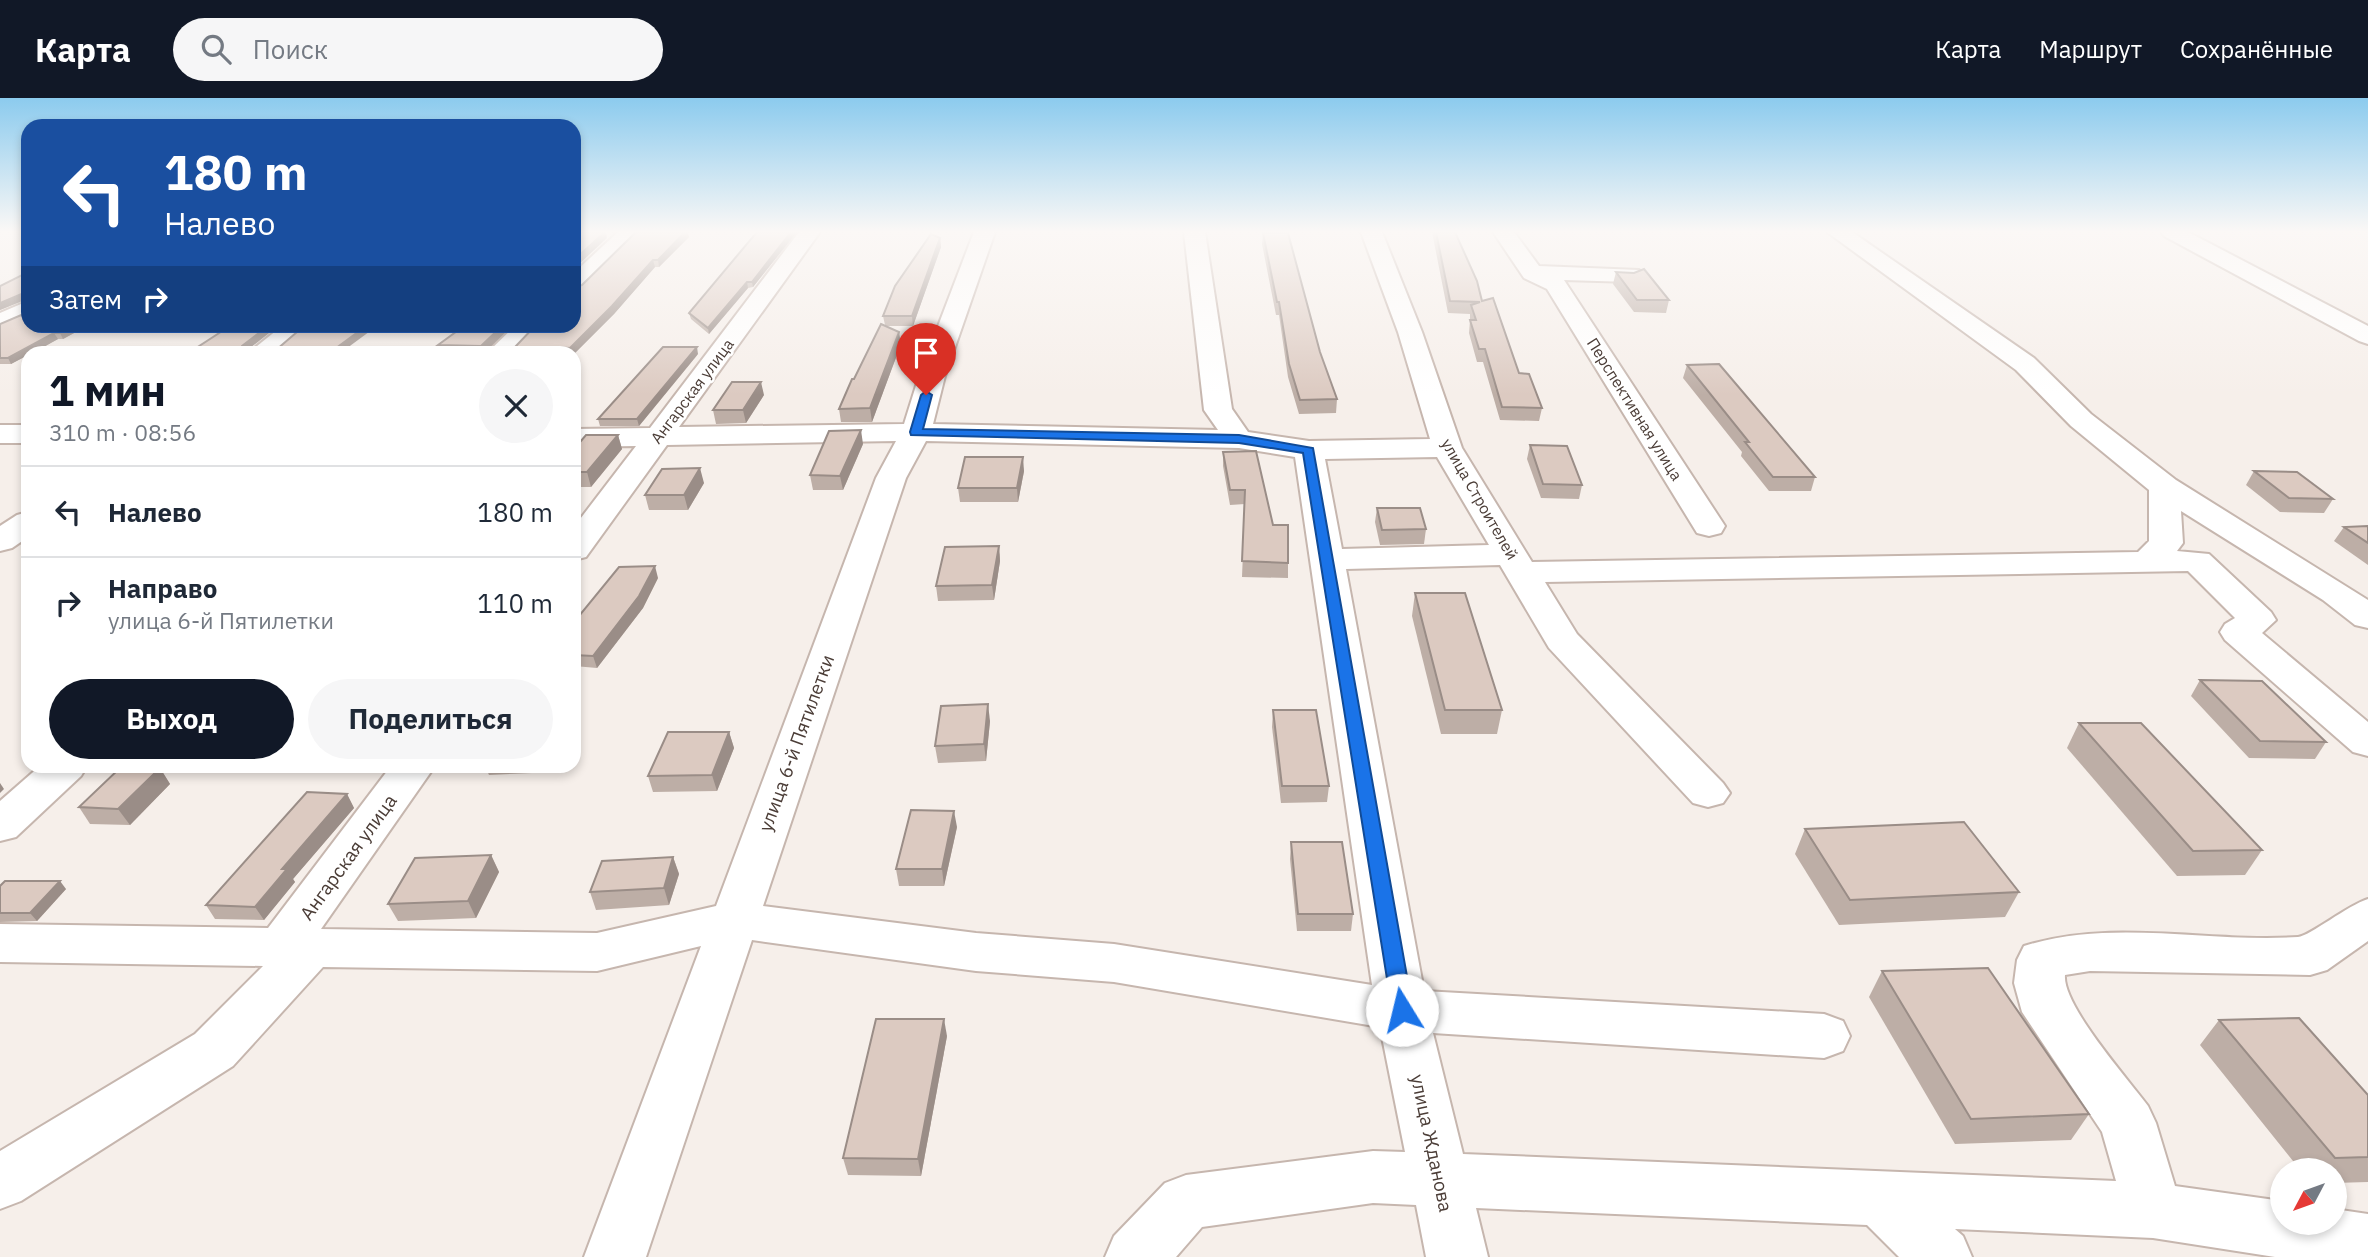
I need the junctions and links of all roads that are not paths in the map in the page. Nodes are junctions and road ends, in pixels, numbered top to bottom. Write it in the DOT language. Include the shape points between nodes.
graph roads {
  1 [pos="770,286"];
  2 [pos="965,286"];
  3 [pos="1201,286"];
  4 [pos="1392,286"];
  5 [pos="1556,286"];
  6 [pos="1914,286"];
  7 [pos="2274,286"];
  8 [pos="21,312"];
  9 [pos="0,322"];
  10 [pos="288,333"];
  11 [pos="522,333"];
  12 [pos="2368,335"];
  13 [pos="271,346"];
  14 [pos="508,346"];
  15 [pos="916,432"];
  16 [pos="0,434"];
  17 [pos="21,434"];
  18 [pos="658,436"];
  19 [pos="581,438"];
  20 [pos="1239,439"];
  21 [pos="1447,448"];
  22 [pos="1309,450"];
  23 [pos="2165,486"];
  24 [pos="1709,526"];
  25 [pos="21,527"];
  26 [pos="581,540"];
  27 [pos="0,541"];
  28 [pos="1326,559"];
  29 [pos="2147,562"];
  30 [pos="1516,564"];
  31 [pos="2368,617"];
  32 [pos="2368,743"];
  33 [pos="58,773"];
  34 [pos="409,773"];
  35 [pos="1708,793"];
  36 [pos="0,826"];
  37 [pos="2368,917"];
  38 [pos="734,920"];
  39 [pos="0,943"];
  40 [pos="296,947"];
  41 [pos="1402,1010"];
  42 [pos="1824,1036"];
  43 [pos="1440,1180"];
  44 [pos="0,1182"];
  45 [pos="1881,1199"];
  46 [pos="2154,1210"];
  47 [pos="2368,1243"];
  48 [pos="615,1257"];
  49 [pos="1136,1257"];
  50 [pos="1457,1257"];
  51 [pos="1941,1257"];
  1 -- 18 [label="street, Ангарская улица"];
  2 -- 15 [label="street, улица 6-й Пятилетки"];
  3 -- 20 [label="street" via="1218,410"];
  4 -- 21 [label="street, улица Строителей"];
  5 -- 24 [label="street, Перспективная улица"];
  6 -- 23 [label="street" via="2025,364 2081,420"];
  7 -- 12 [label="street"];
  8 -- 9 [label="street"];
  10 -- 13 [label="street"];
  11 -- 14 [label="street"];
  15 -- 18 [label="street"];
  15 -- 20 [label="street"];
  15 -- 38 [label="street, улица 6-й Пятилетки" via="891,478"];
  16 -- 17 [label="street"];
  18 -- 19 [label="street"];
  18 -- 26 [label="street, Ангарская улица"];
  20 -- 22 [label="street"];
  21 -- 22 [label="street"];
  21 -- 30 [label="street, улица Строителей"];
  22 -- 28 [label="street, улица Жданова"];
  23 -- 29 [label="street" via="2166,543"];
  23 -- 31 [label="street"];
  25 -- 27 [label="street"];
  28 -- 30 [label="street"];
  28 -- 41 [label="street, улица Жданова"];
  29 -- 30 [label="street"];
  29 -- 32 [label="street" via="2197,561 2258,620 2238,632"];
  30 -- 35 [label="street, улица Строителей" via="1562,640"];
  33 -- 36 [label="street"];
  34 -- 40 [label="street, Ангарская улица"];
  37 -- 46 [label="street" via="2310,956 2090,952 2042,960 2039,984 2048,1012 2128,1123"];
  38 -- 40 [label="street" via="597,952"];
  38 -- 41 [label="street" via="976,952 1114,963"];
  38 -- 48 [label="street, улица 6-й Пятилетки"];
  39 -- 40 [label="street"];
  40 -- 44 [label="street, Ангарская улица" via="214,1050"];
  41 -- 42 [label="street"];
  41 -- 43 [label="street, улица Жданова"];
  43 -- 45 [label="street"];
  43 -- 49 [label="street" via="1373,1177 1185,1202"];
  43 -- 50 [label="street, улица Жданова"];
  45 -- 46 [label="street"];
  45 -- 51 [label="street"];
  46 -- 47 [label="street"];
}
